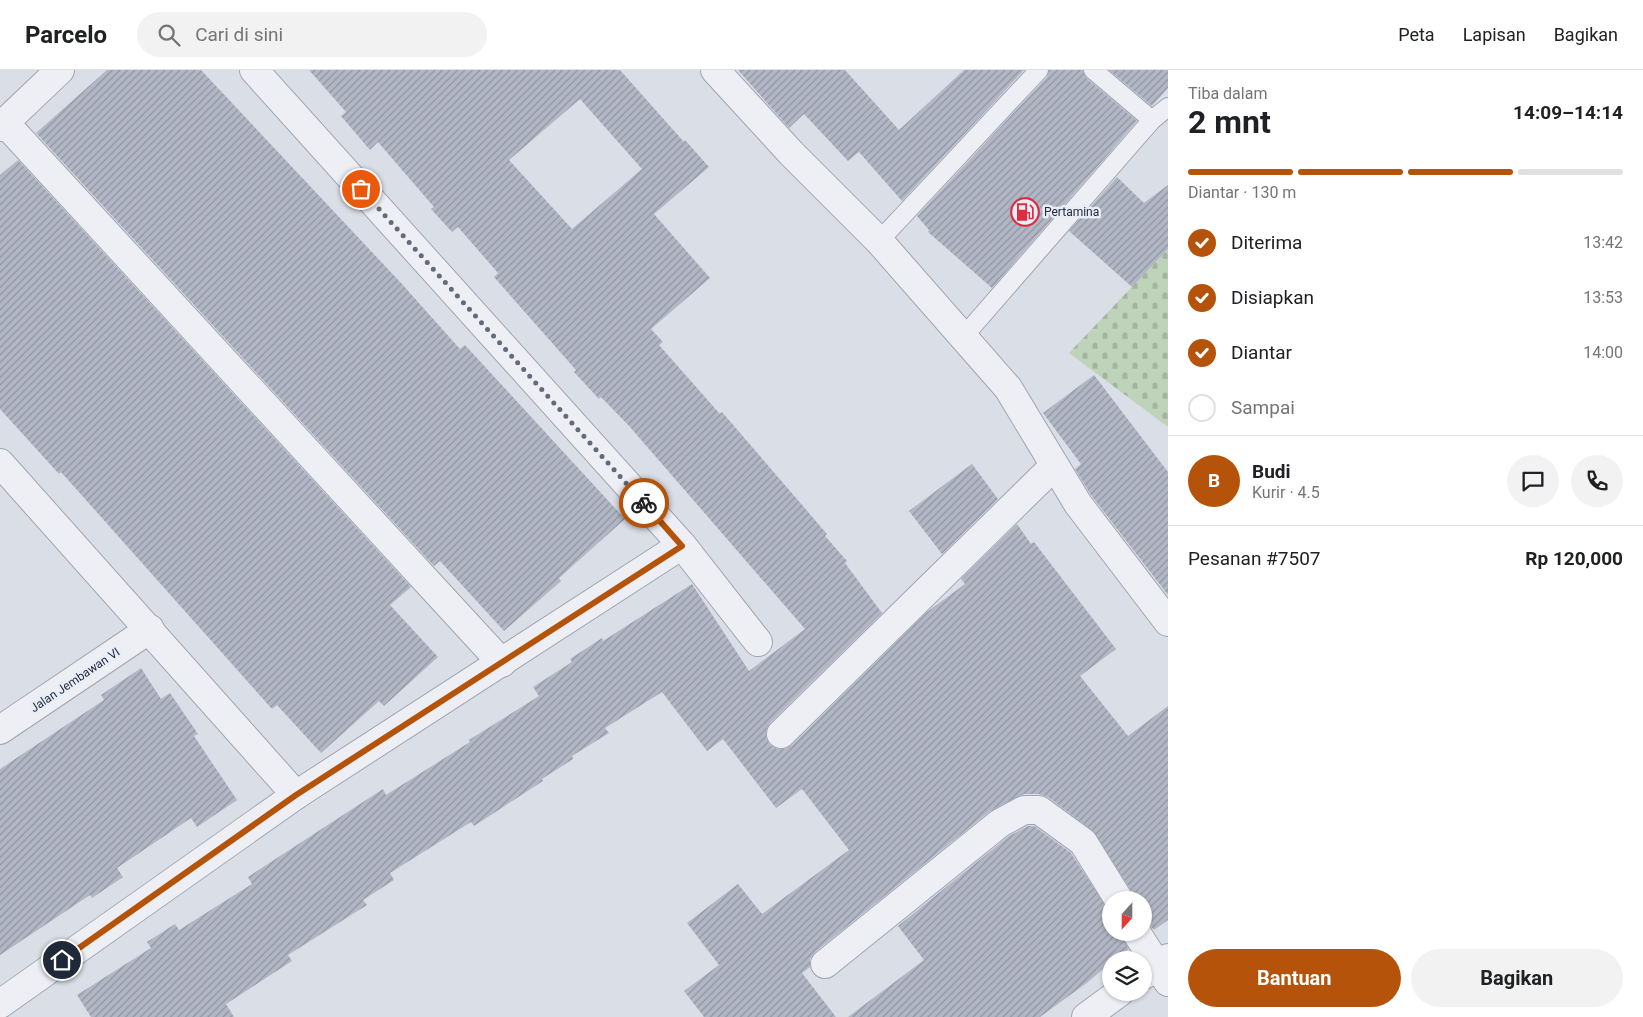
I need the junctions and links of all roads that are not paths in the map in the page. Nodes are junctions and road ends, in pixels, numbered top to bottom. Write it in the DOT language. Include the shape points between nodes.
graph roads {
  1 [pos="60,70"];
  2 [pos="254,70"];
  3 [pos="715,70"];
  4 [pos="1039,70"];
  5 [pos="1093,70"];
  6 [pos="1168,107"];
  7 [pos="1152,120"];
  8 [pos="2,125"];
  9 [pos="879,240"];
  10 [pos="964,336"];
  11 [pos="0,463"];
  12 [pos="1054,466"];
  13 [pos="682,546"];
  14 [pos="1168,622"];
  15 [pos="150,629"];
  16 [pos="758,642"];
  17 [pos="502,663"];
  18 [pos="0,730"];
  19 [pos="781,734"];
  20 [pos="296,795"];
  21 [pos="1113,891"];
  22 [pos="1141,941"];
  23 [pos="825,964"];
  24 [pos="1159,970"];
  25 [pos="1108,1001"];
  26 [pos="0,1004"];
  27 [pos="1086,1017"];
  1 -- 8 [label="street"];
  2 -- 13 [label="street"];
  3 -- 9 [label="street"];
  4 -- 9 [label="lane"];
  5 -- 7 [label="lane"];
  6 -- 7 [label="lane"];
  7 -- 10 [label="lane"];
  8 -- 17 [label="street"];
  9 -- 10 [label="street"];
  10 -- 12 [label="street" via="1008,388"];
  11 -- 15 [label="street"];
  12 -- 14 [label="street" via="1078,504"];
  12 -- 19 [label="street"];
  13 -- 16 [label="street"];
  13 -- 17 [label="street"];
  15 -- 18 [label="street, Jalan Jembawan VI"];
  15 -- 20 [label="street"];
  17 -- 20 [label="street"];
  20 -- 26 [label="street"];
  21 -- 23 [label="street" via="1083,842 1039,810 1024,810 1000,823"];
  22 -- 24 [label="street"];
  25 -- 27 [label="street"];
}
